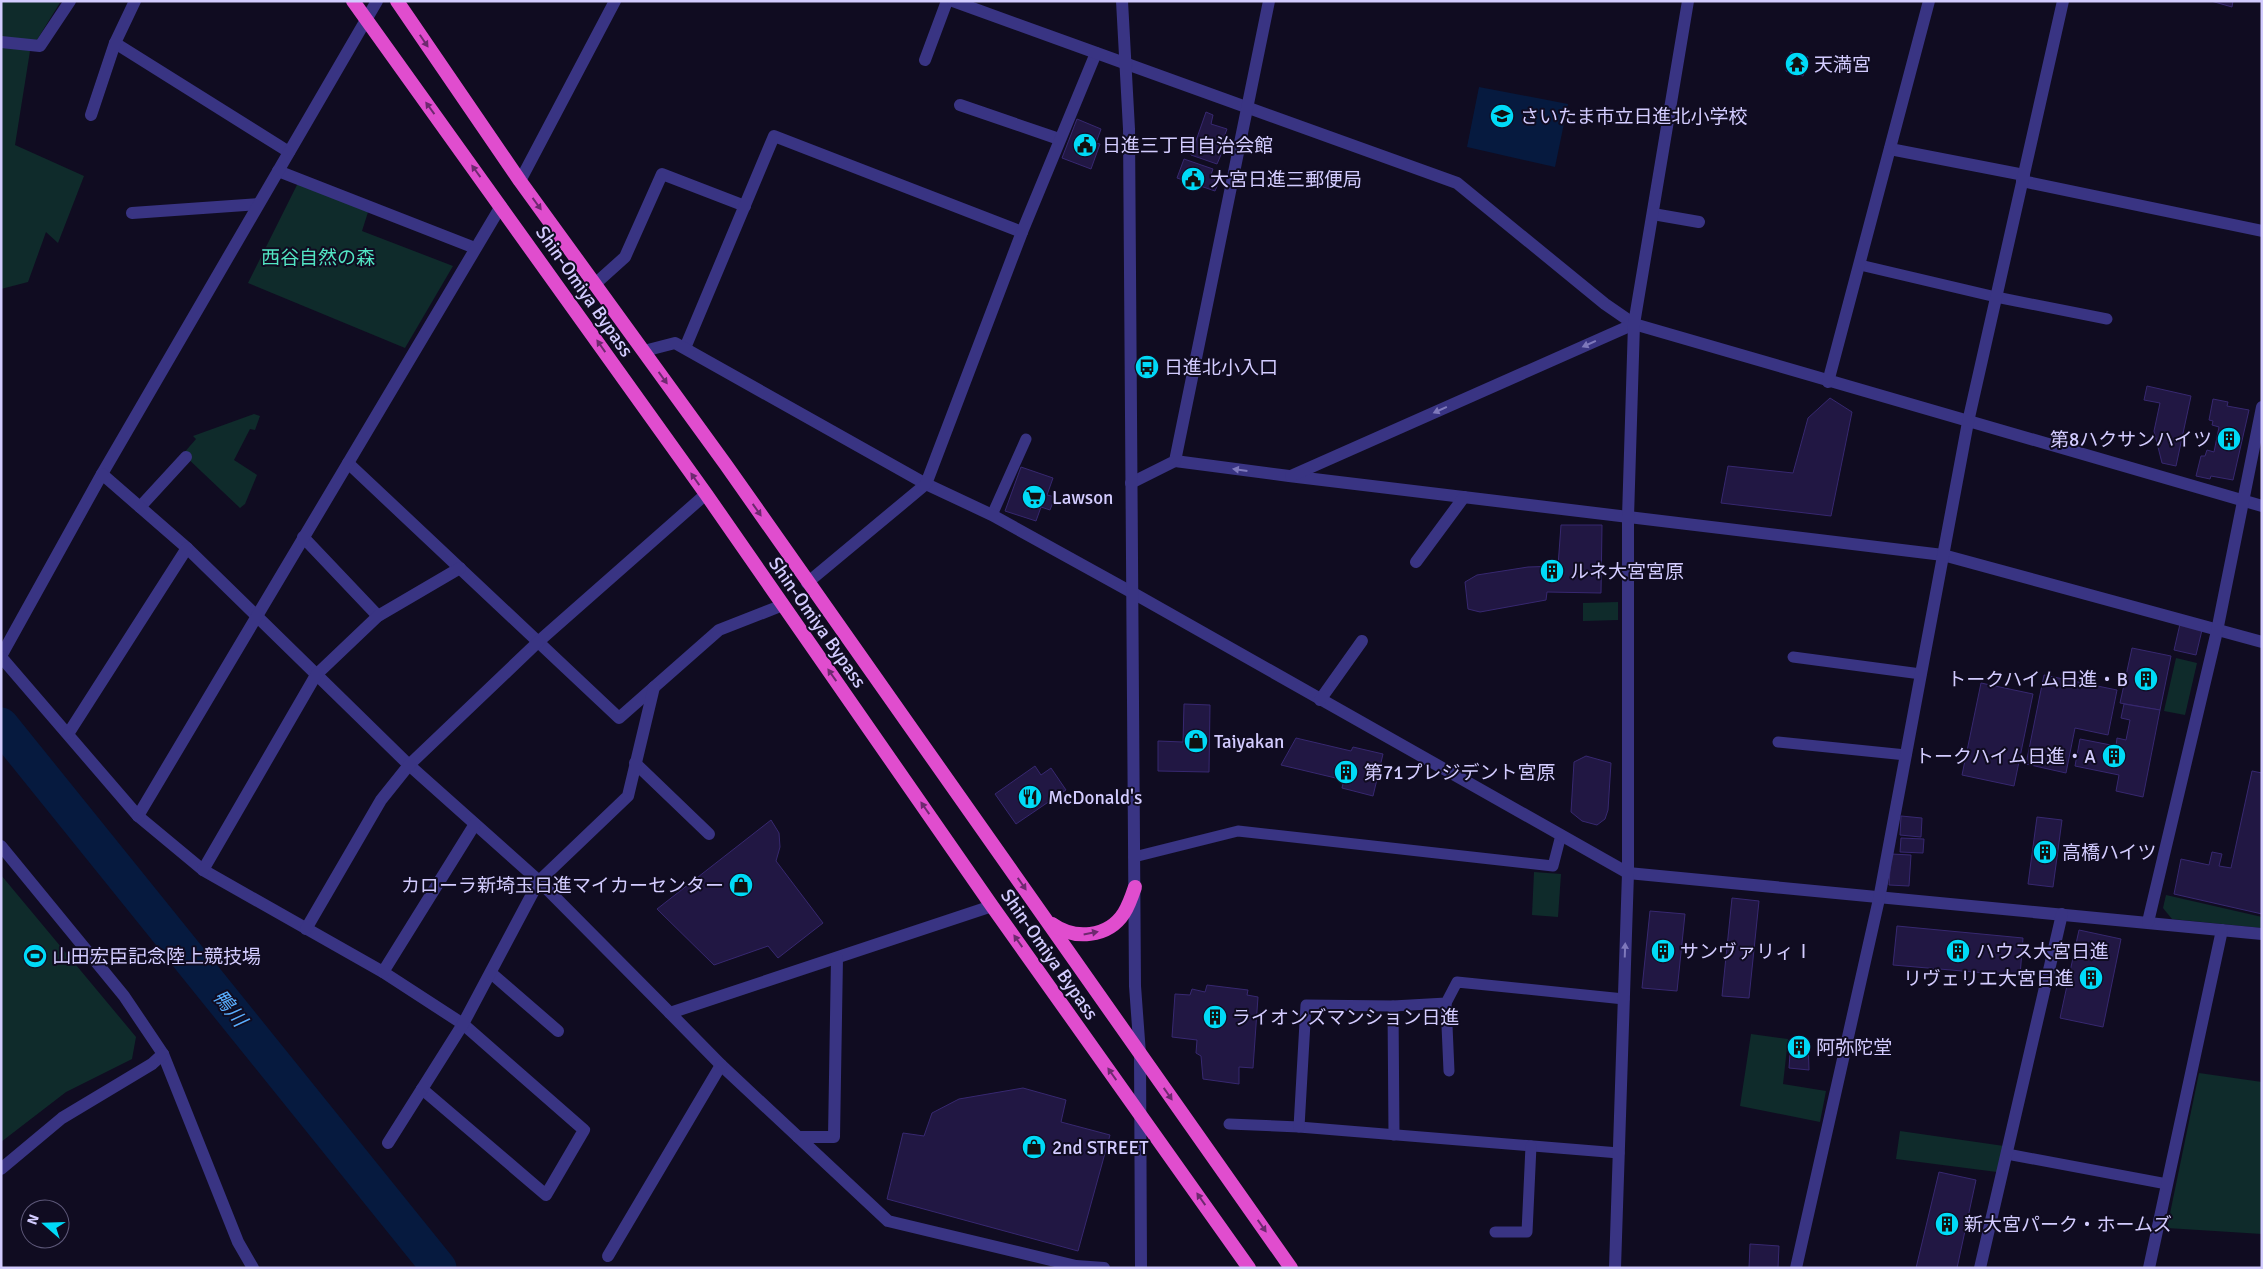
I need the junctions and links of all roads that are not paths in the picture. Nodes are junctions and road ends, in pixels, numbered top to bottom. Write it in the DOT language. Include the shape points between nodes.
graph roads {
  1 [pos="70,1"];
  2 [pos="135,1"];
  3 [pos="353,1"];
  4 [pos="377,1"];
  5 [pos="397,1"];
  6 [pos="615,1"];
  7 [pos="947,1"];
  8 [pos="953,1"];
  9 [pos="1122,1"];
  10 [pos="1269,1"];
  11 [pos="1688,1"];
  12 [pos="1929,1"];
  13 [pos="2063,1"];
  14 [pos="366,20"];
  15 [pos="1,42"];
  16 [pos="115,43"];
  17 [pos="1096,52"];
  18 [pos="925,60"];
  19 [pos="1127,64"];
  20 [pos="960,105"];
  21 [pos="1247,107"];
  22 [pos="91,115"];
  23 [pos="1059,139"];
  24 [pos="1890,149"];
  25 [pos="289,152"];
  26 [pos="278,171"];
  27 [pos="2023,178"];
  28 [pos="520,180"];
  29 [pos="258,204"];
  30 [pos="501,206"];
  31 [pos="745,206"];
  32 [pos="132,213"];
  33 [pos="1653,214"];
  34 [pos="1699,222"];
  35 [pos="2262,231"];
  36 [pos="1022,232"];
  37 [pos="475,248"];
  38 [pos="1860,265"];
  39 [pos="595,284"];
  40 [pos="1996,297"];
  41 [pos="2107,320"];
  42 [pos="1634,324"];
  43 [pos="685,348"];
  44 [pos="644,351"];
  45 [pos="1828,382"];
  46 [pos="2262,407"];
  47 [pos="1968,422"];
  48 [pos="1026,439"];
  49 [pos="186,457"];
  50 [pos="1175,460"];
  51 [pos="348,463"];
  52 [pos="102,474"];
  53 [pos="1289,476"];
  54 [pos="1131,483"];
  55 [pos="926,484"];
  56 [pos="706,494"];
  57 [pos="1464,497"];
  58 [pos="2242,501"];
  59 [pos="2262,506"];
  60 [pos="140,507"];
  61 [pos="992,515"];
  62 [pos="1628,517"];
  63 [pos="303,537"];
  64 [pos="187,548"];
  65 [pos="1943,555"];
  66 [pos="1416,562"];
  67 [pos="460,568"];
  68 [pos="807,582"];
  69 [pos="1133,593"];
  70 [pos="783,605"];
  71 [pos="256,616"];
  72 [pos="378,616"];
  73 [pos="2217,631"];
  74 [pos="1362,641"];
  75 [pos="538,642"];
  76 [pos="2262,642"];
  77 [pos="1,656"];
  78 [pos="1793,657"];
  79 [pos="316,674"];
  80 [pos="1921,674"];
  81 [pos="654,687"];
  82 [pos="1320,700"];
  83 [pos="68,734"];
  84 [pos="1778,742"];
  85 [pos="1906,755"];
  86 [pos="636,763"];
  87 [pos="409,765"];
  88 [pos="138,816"];
  89 [pos="475,824"];
  90 [pos="709,834"];
  91 [pos="1561,835"];
  92 [pos="1,846"];
  93 [pos="1134,857"];
  94 [pos="203,870"];
  95 [pos="1628,873"];
  96 [pos="539,881"];
  97 [pos="1135,888"];
  98 [pos="1879,898"];
  99 [pos="992,906"];
  100 [pos="2062,914"];
  101 [pos="1047,920"];
  102 [pos="2148,922"];
  103 [pos="306,929"];
  104 [pos="2222,930"];
  105 [pos="2262,934"];
  106 [pos="837,958"];
  107 [pos="383,972"];
  108 [pos="491,972"];
  109 [pos="1624,999"];
  110 [pos="1446,1002"];
  111 [pos="1393,1006"];
  112 [pos="670,1013"];
  113 [pos="463,1024"];
  114 [pos="558,1031"];
  115 [pos="163,1054"];
  116 [pos="1140,1054"];
  117 [pos="721,1065"];
  118 [pos="1449,1071"];
  119 [pos="422,1089"];
  120 [pos="1140,1113"];
  121 [pos="1229,1124"];
  122 [pos="1299,1127"];
  123 [pos="1394,1135"];
  124 [pos="798,1137"];
  125 [pos="388,1142"];
  126 [pos="1531,1146"];
  127 [pos="1619,1154"];
  128 [pos="2007,1154"];
  129 [pos="1,1169"];
  130 [pos="2168,1184"];
  131 [pos="1495,1232"];
  132 [pos="608,1256"];
  133 [pos="253,1268"];
  134 [pos="1104,1268"];
  135 [pos="1141,1268"];
  136 [pos="1249,1268"];
  137 [pos="1291,1268"];
  138 [pos="1614,1268"];
  139 [pos="1796,1268"];
  140 [pos="1980,1268"];
  141 [pos="2149,1268"];
  1 -- 15 [label="street" via="40,46"];
  2 -- 16 [label="street"];
  3 -- 14 [label="highway, Shin-Omiya Bypass"];
  4 -- 14 [label="street"];
  5 -- 28 [label="highway, Shin-Omiya Bypass, one-way"];
  6 -- 28 [label="street"];
  7 -- 18 [label="street"];
  8 -- 17 [label="street"];
  9 -- 19 [label="street"];
  10 -- 21 [label="street"];
  11 -- 33 [label="street"];
  12 -- 24 [label="street"];
  13 -- 27 [label="street"];
  14 -- 25 [label="street"];
  30 -- 14 [label="highway, Shin-Omiya Bypass, one-way"];
  16 -- 22 [label="street"];
  16 -- 25 [label="street"];
  17 -- 19 [label="street"];
  17 -- 23 [label="street"];
  19 -- 21 [label="street"];
  19 -- 54 [label="street"];
  20 -- 23 [label="street"];
  21 -- 42 [label="street" via="1457,183"];
  21 -- 50 [label="street"];
  23 -- 36 [label="street"];
  24 -- 27 [label="street"];
  24 -- 38 [label="street"];
  25 -- 26 [label="street"];
  26 -- 29 [label="street"];
  26 -- 37 [label="street"];
  27 -- 35 [label="street"];
  27 -- 40 [label="street"];
  28 -- 39 [label="highway, Shin-Omiya Bypass, one-way"];
  29 -- 32 [label="street"];
  29 -- 52 [label="street"];
  30 -- 37 [label="street"];
  56 -- 30 [label="highway, Shin-Omiya Bypass, one-way"];
  31 -- 36 [label="street" via="774,136"];
  31 -- 39 [label="street" via="662,174 625,257"];
  31 -- 43 [label="street"];
  33 -- 34 [label="street"];
  33 -- 42 [label="street"];
  36 -- 55 [label="street"];
  37 -- 51 [label="street"];
  38 -- 40 [label="lane"];
  38 -- 45 [label="street"];
  39 -- 44 [label="highway, Shin-Omiya Bypass"];
  40 -- 41 [label="lane"];
  40 -- 47 [label="street"];
  42 -- 45 [label="street"];
  42 -- 53 [label="street, one-way"];
  42 -- 62 [label="street"];
  43 -- 44 [label="street" via="675,343"];
  43 -- 55 [label="street"];
  44 -- 68 [label="highway, Shin-Omiya Bypass, one-way"];
  45 -- 47 [label="street"];
  46 -- 58 [label="street"];
  47 -- 58 [label="street"];
  47 -- 65 [label="street"];
  48 -- 61 [label="lane"];
  49 -- 60 [label="street"];
  53 -- 50 [label="street, one-way"];
  50 -- 54 [label="street"];
  51 -- 63 [label="street"];
  51 -- 67 [label="street"];
  52 -- 60 [label="street"];
  52 -- 77 [label="street"];
  53 -- 57 [label="street"];
  54 -- 69 [label="street"];
  55 -- 61 [label="street"];
  55 -- 68 [label="street"];
  56 -- 70 [label="highway, Shin-Omiya Bypass"];
  56 -- 75 [label="street"];
  57 -- 62 [label="street"];
  57 -- 66 [label="street"];
  58 -- 59 [label="street"];
  58 -- 73 [label="street"];
  60 -- 64 [label="street"];
  61 -- 69 [label="street"];
  62 -- 65 [label="street"];
  62 -- 95 [label="street"];
  63 -- 71 [label="street"];
  63 -- 72 [label="street"];
  64 -- 71 [label="street"];
  64 -- 83 [label="street"];
  65 -- 73 [label="street"];
  65 -- 80 [label="street"];
  67 -- 72 [label="street"];
  67 -- 75 [label="street"];
  68 -- 101 [label="highway, Shin-Omiya Bypass, one-way"];
  69 -- 82 [label="street"];
  69 -- 93 [label="street"];
  70 -- 81 [label="street" via="719,630"];
  99 -- 70 [label="highway, Shin-Omiya Bypass, one-way"];
  71 -- 79 [label="street"];
  71 -- 88 [label="street"];
  72 -- 79 [label="street"];
  73 -- 76 [label="street"];
  73 -- 102 [label="street"];
  74 -- 82 [label="street"];
  75 -- 81 [label="street" via="619,718"];
  75 -- 87 [label="street"];
  77 -- 83 [label="street"];
  78 -- 80 [label="lane"];
  79 -- 87 [label="street"];
  79 -- 94 [label="street"];
  80 -- 85 [label="street"];
  81 -- 86 [label="street"];
  82 -- 91 [label="street"];
  83 -- 88 [label="street"];
  84 -- 85 [label="lane"];
  85 -- 98 [label="street"];
  86 -- 90 [label="street"];
  86 -- 96 [label="street" via="628,796"];
  87 -- 89 [label="street"];
  87 -- 103 [label="street" via="381,800"];
  88 -- 94 [label="street"];
  89 -- 96 [label="street"];
  89 -- 107 [label="street"];
  91 -- 93 [label="lane" via="1553,866 1238,831"];
  91 -- 95 [label="street"];
  92 -- 115 [label="street" via="124,996"];
  93 -- 97 [label="street"];
  94 -- 103 [label="street"];
  95 -- 98 [label="street"];
  109 -- 95 [label="street, one-way"];
  96 -- 108 [label="street"];
  96 -- 112 [label="street"];
  101 -- 97 [label="highway, one-way" via="1069,933 1094,934 1123,915"];
  97 -- 116 [label="street" via="1134,986"];
  98 -- 100 [label="street"];
  98 -- 139 [label="street"];
  99 -- 106 [label="street"];
  120 -- 99 [label="highway, Shin-Omiya Bypass, one-way"];
  100 -- 102 [label="street"];
  100 -- 128 [label="street"];
  101 -- 116 [label="highway, Shin-Omiya Bypass"];
  102 -- 104 [label="street"];
  103 -- 107 [label="street"];
  104 -- 105 [label="street"];
  104 -- 130 [label="street"];
  106 -- 112 [label="street"];
  106 -- 124 [label="street" via="834,1137"];
  107 -- 113 [label="street"];
  108 -- 113 [label="street"];
  108 -- 114 [label="street"];
  109 -- 110 [label="lane" via="1457,982"];
  109 -- 127 [label="street"];
  110 -- 111 [label="lane"];
  110 -- 118 [label="lane"];
  111 -- 122 [label="lane" via="1306,1006"];
  111 -- 123 [label="lane"];
  112 -- 117 [label="street"];
  113 -- 119 [label="street"];
  113 -- 119 [label="street" via="584,1130 546,1195"];
  115 -- 129 [label="street" via="152,1064 62,1118"];
  115 -- 133 [label="street" via="238,1242"];
  116 -- 120 [label="street"];
  116 -- 137 [label="highway, Shin-Omiya Bypass, one-way"];
  117 -- 124 [label="street"];
  117 -- 132 [label="street"];
  119 -- 125 [label="street"];
  120 -- 135 [label="street"];
  136 -- 120 [label="highway, Shin-Omiya Bypass, one-way"];
  121 -- 122 [label="lane"];
  122 -- 123 [label="lane"];
  123 -- 126 [label="lane"];
  124 -- 134 [label="street" via="888,1221 1076,1266"];
  126 -- 127 [label="lane"];
  126 -- 131 [label="lane" via="1527,1232"];
  127 -- 138 [label="street"];
  128 -- 130 [label="lane"];
  128 -- 140 [label="street"];
  130 -- 141 [label="street"];
}
